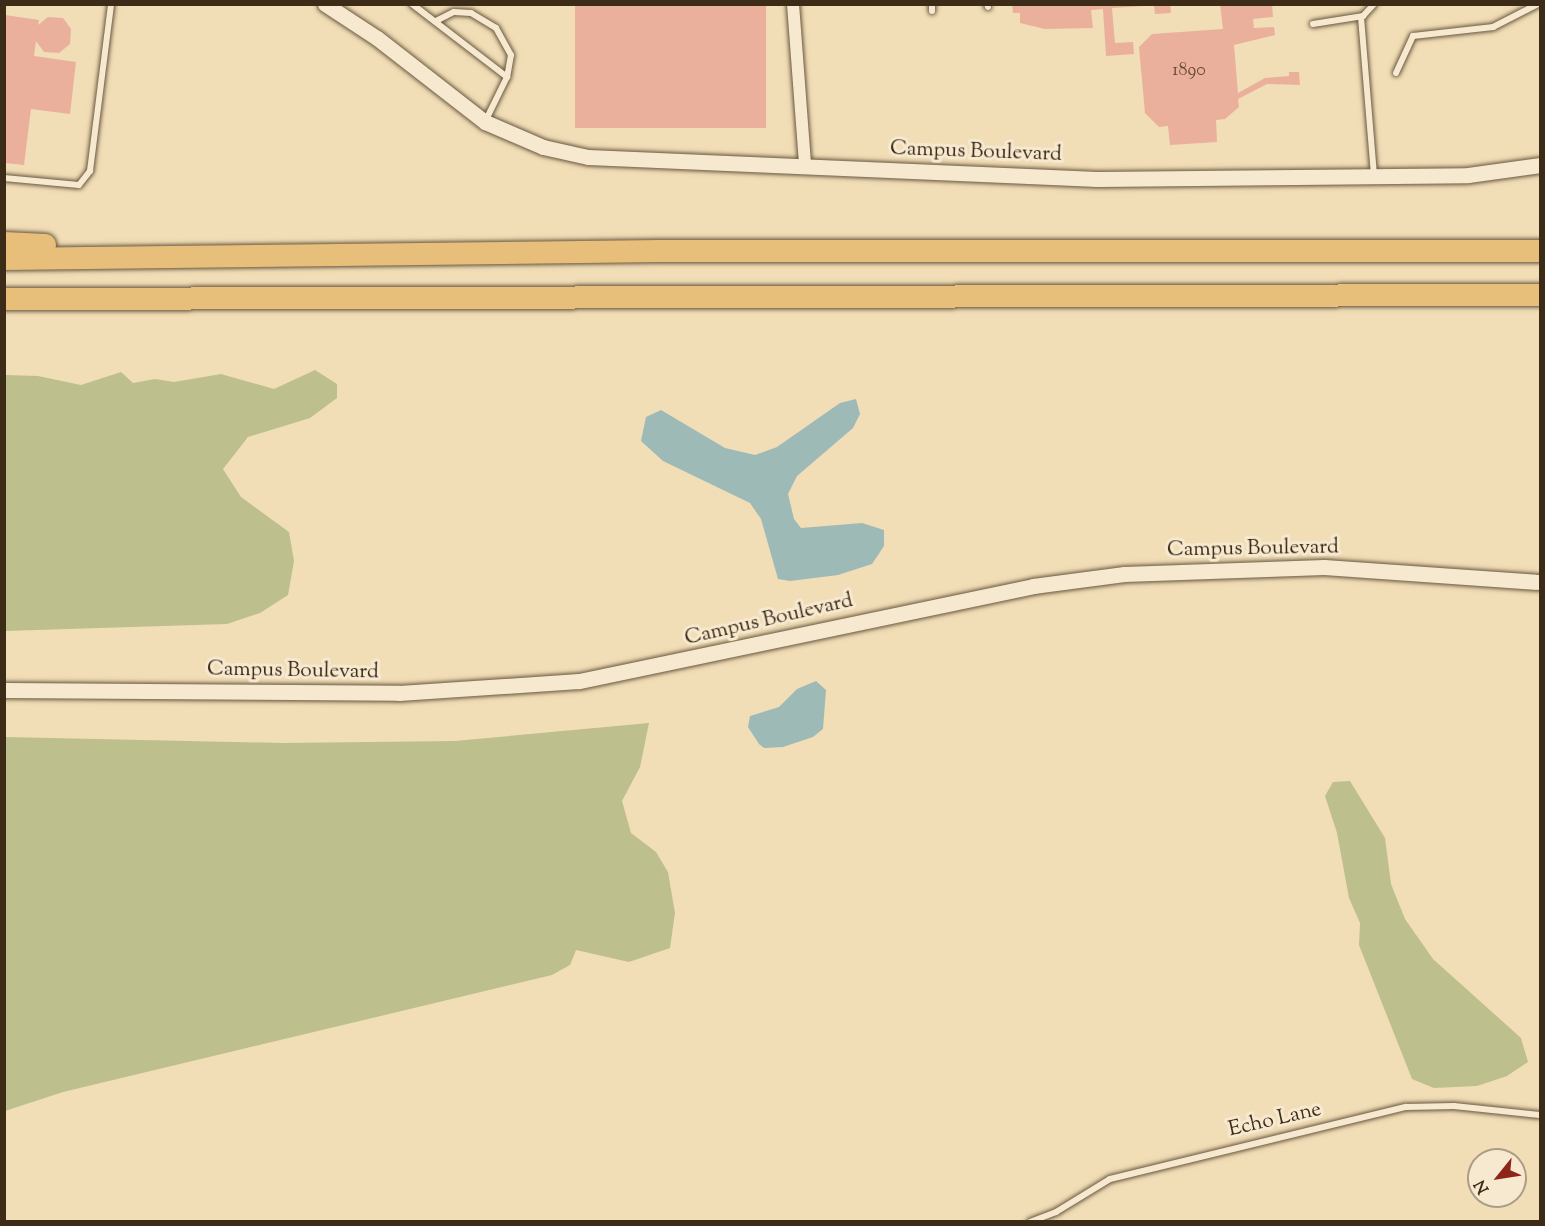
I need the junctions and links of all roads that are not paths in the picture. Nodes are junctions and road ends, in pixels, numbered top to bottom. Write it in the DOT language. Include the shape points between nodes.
graph roads {
  1 [pos="111,4"];
  2 [pos="325,4"];
  3 [pos="412,4"];
  4 [pos="793,4"];
  5 [pos="1374,4"];
  6 [pos="1538,4"];
  7 [pos="1361,17"];
  8 [pos="436,21"];
  9 [pos="1313,24"];
  10 [pos="1396,73"];
  11 [pos="507,77"];
  12 [pos="485,122"];
  13 [pos="805,165"];
  14 [pos="1540,165"];
  15 [pos="1374,177"];
  16 [pos="4,178"];
  17 [pos="4,243"];
  18 [pos="1540,243"];
  19 [pos="1452,249"];
  20 [pos="1540,251"];
  21 [pos="229,255"];
  22 [pos="4,259"];
  23 [pos="1540,295"];
  24 [pos="4,299"];
  25 [pos="140,299"];
  26 [pos="4,308"];
  27 [pos="1540,582"];
  28 [pos="4,690"];
  29 [pos="1540,1115"];
  30 [pos="1030,1221"];
  1 -- 16 [label="lane" via="90,171 79,185"];
  2 -- 12 [label="street, Campus Boulevard" via="377,38"];
  3 -- 8 [label="lane"];
  4 -- 13 [label="street"];
  5 -- 7 [label="lane"];
  6 -- 10 [label="lane" via="1493,27 1413,36"];
  7 -- 9 [label="lane"];
  7 -- 15 [label="lane"];
  8 -- 11 [label="lane"];
  8 -- 11 [label="lane" via="454,12 471,13 496,28 511,54"];
  11 -- 12 [label="lane"];
  12 -- 13 [label="street, Campus Boulevard" via="543,147 588,157"];
  13 -- 15 [label="street, Campus Boulevard" via="1098,178"];
  14 -- 15 [label="street, Campus Boulevard" via="1468,175"];
  17 -- 21 [label="highway"];
  18 -- 19 [label="highway"];
  19 -- 20 [label="highway"];
  19 -- 21 [label="highway"];
  21 -- 22 [label="highway"];
  23 -- 25 [label="highway"];
  24 -- 25 [label="highway"];
  25 -- 26 [label="highway"];
  27 -- 28 [label="street, Campus Boulevard" via="1324,567 1124,574 1022,588 579,681 399,693"];
  29 -- 30 [label="lane, Echo Lane" via="1458,1106 1406,1107 1110,1179 1056,1212"];
}
